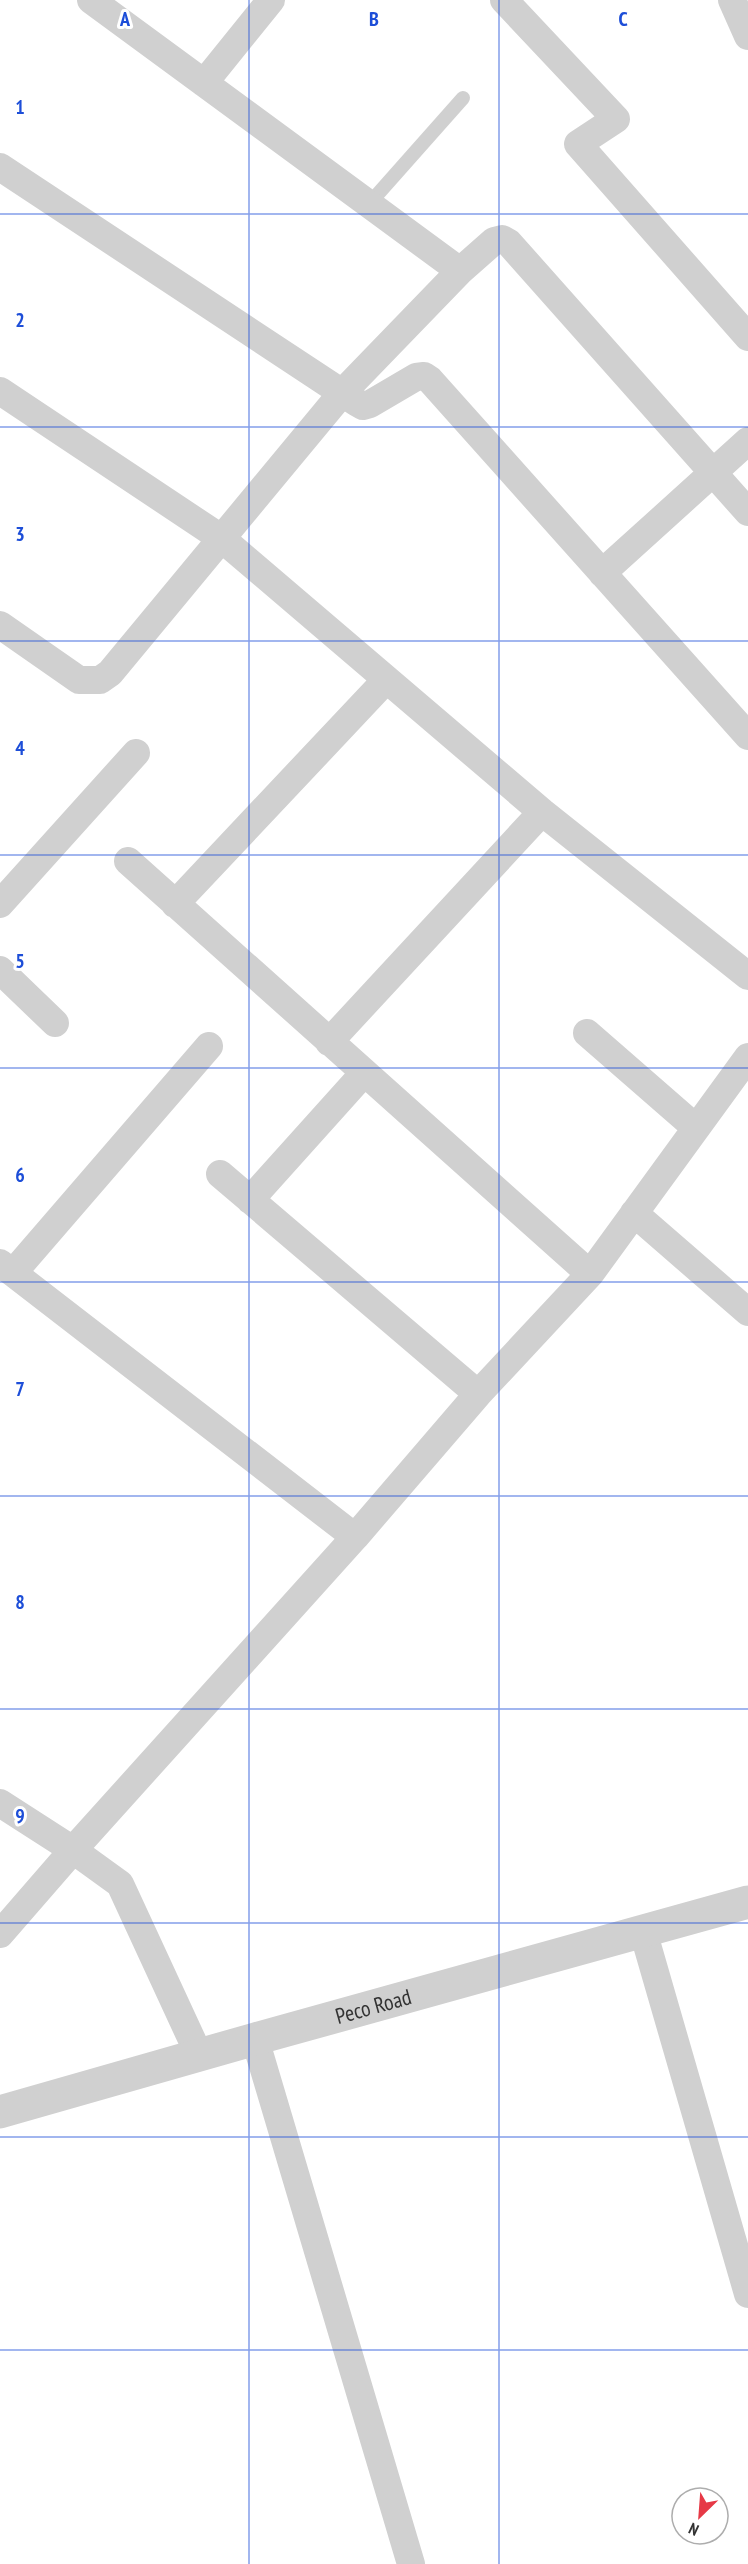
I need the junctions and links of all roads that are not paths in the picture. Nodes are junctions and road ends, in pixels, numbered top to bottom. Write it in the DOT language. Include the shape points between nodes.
graph roads {
  1 [pos="91,0"];
  2 [pos="271,0"];
  3 [pos="504,0"];
  4 [pos="732,0"];
  5 [pos="748,36"];
  6 [pos="204,83"];
  7 [pos="463,98"];
  8 [pos="0,167"];
  9 [pos="369,204"];
  10 [pos="460,271"];
  11 [pos="748,338"];
  12 [pos="0,391"];
  13 [pos="342,393"];
  14 [pos="748,441"];
  15 [pos="713,472"];
  16 [pos="748,512"];
  17 [pos="221,538"];
  18 [pos="602,573"];
  19 [pos="0,626"];
  20 [pos="386,680"];
  21 [pos="748,736"];
  22 [pos="136,753"];
  23 [pos="542,812"];
  24 [pos="128,861"];
  25 [pos="0,904"];
  26 [pos="175,904"];
  27 [pos="0,970"];
  28 [pos="748,976"];
  29 [pos="55,1023"];
  30 [pos="587,1033"];
  31 [pos="329,1042"];
  32 [pos="209,1046"];
  33 [pos="748,1057"];
  34 [pos="364,1073"];
  35 [pos="696,1128"];
  36 [pos="220,1174"];
  37 [pos="250,1200"];
  38 [pos="634,1213"];
  39 [pos="6,1268"];
  40 [pos="590,1274"];
  41 [pos="748,1312"];
  42 [pos="478,1394"];
  43 [pos="355,1537"];
  44 [pos="0,1803"];
  45 [pos="73,1850"];
  46 [pos="748,1902"];
  47 [pos="643,1931"];
  48 [pos="0,1934"];
  49 [pos="255,2039"];
  50 [pos="199,2055"];
  51 [pos="0,2112"];
  52 [pos="748,2294"];
  53 [pos="411,2564"];
  1 -- 6 [label="street"];
  2 -- 6 [label="street"];
  3 -- 11 [label="street" via="616,119 578,144"];
  4 -- 5 [label="street"];
  6 -- 9 [label="street"];
  7 -- 9 [label="lane"];
  8 -- 13 [label="street"];
  9 -- 10 [label="street"];
  10 -- 13 [label="street"];
  10 -- 15 [label="street" via="494,241 502,239 508,243"];
  12 -- 17 [label="street"];
  13 -- 17 [label="street"];
  13 -- 18 [label="street" via="363,406 416,376 430,380"];
  14 -- 15 [label="street"];
  15 -- 16 [label="street"];
  15 -- 18 [label="street"];
  17 -- 19 [label="street" via="110,673 100,680 79,680"];
  17 -- 20 [label="street"];
  18 -- 21 [label="street"];
  20 -- 23 [label="street"];
  20 -- 26 [label="street"];
  22 -- 25 [label="street"];
  23 -- 28 [label="street"];
  23 -- 31 [label="street"];
  24 -- 26 [label="street"];
  26 -- 31 [label="street"];
  27 -- 29 [label="street"];
  30 -- 35 [label="street"];
  31 -- 34 [label="street"];
  32 -- 39 [label="street"];
  33 -- 35 [label="street"];
  34 -- 37 [label="street"];
  34 -- 40 [label="street"];
  35 -- 38 [label="street"];
  36 -- 37 [label="street"];
  37 -- 42 [label="street"];
  38 -- 40 [label="street"];
  38 -- 41 [label="street"];
  39 -- 43 [label="street"];
  40 -- 42 [label="street"];
  42 -- 43 [label="street"];
  43 -- 45 [label="street"];
  44 -- 45 [label="street"];
  45 -- 48 [label="street"];
  45 -- 50 [label="street" via="120,1884"];
  46 -- 47 [label="street, Peco Road"];
  47 -- 49 [label="street, Peco Road"];
  47 -- 52 [label="street"];
  49 -- 50 [label="street, Peco Road"];
  49 -- 53 [label="street"];
  50 -- 51 [label="street, Peco Road"];
}
